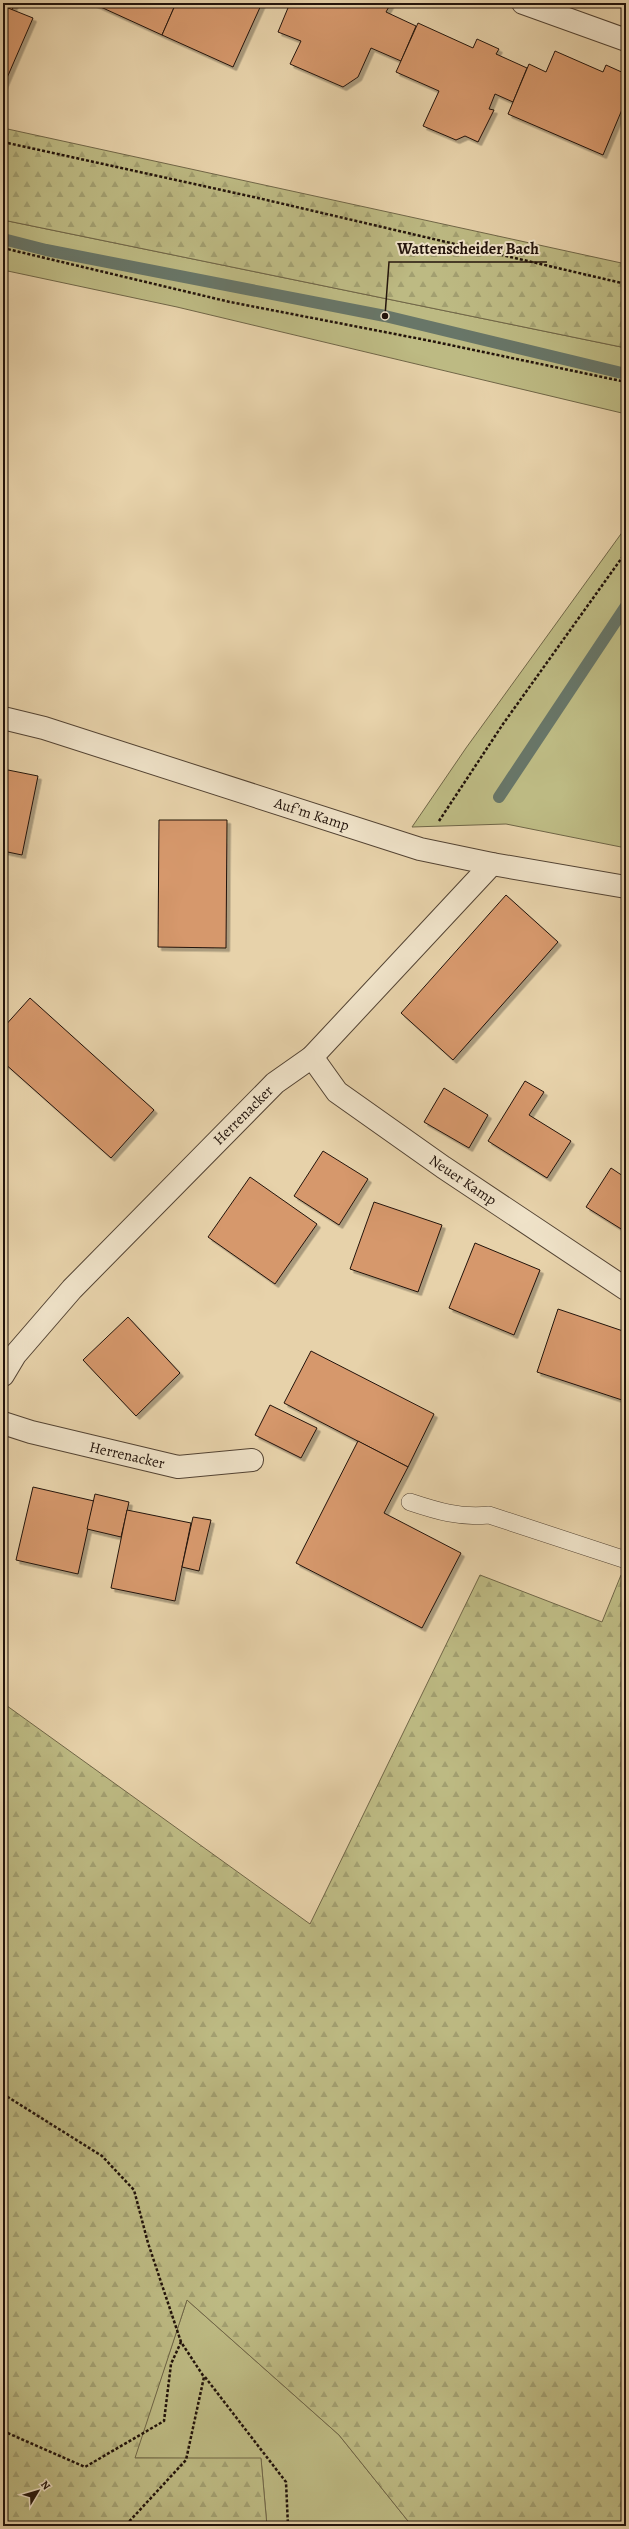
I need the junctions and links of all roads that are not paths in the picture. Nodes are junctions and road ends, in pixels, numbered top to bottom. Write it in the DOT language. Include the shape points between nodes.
graph roads {
  1 [pos="523,3"];
  2 [pos="626,40"];
  3 [pos="3,718"];
  4 [pos="492,864"];
  5 [pos="626,887"];
  6 [pos="312,1057"];
  7 [pos="626,1289"];
  8 [pos="3,1375"];
  9 [pos="3,1424"];
  10 [pos="252,1460"];
  11 [pos="410,1502"];
  12 [pos="626,1560"];
  1 -- 2 [label="street"];
  3 -- 4 [label="street, Auf'm Kamp" via="44,728 420,849"];
  4 -- 5 [label="street, Auf'm Kamp"];
  4 -- 6 [label="street, Herrenacker"];
  6 -- 7 [label="street, Neuer Kamp" via="337,1092 443,1167"];
  6 -- 8 [label="street, Herrenacker" via="275,1083 72,1289 15,1354"];
  9 -- 10 [label="street, Herrenacker" via="178,1467"];
  11 -- 12 [label="lane" via="442,1513 469,1517 489,1514"];
}
